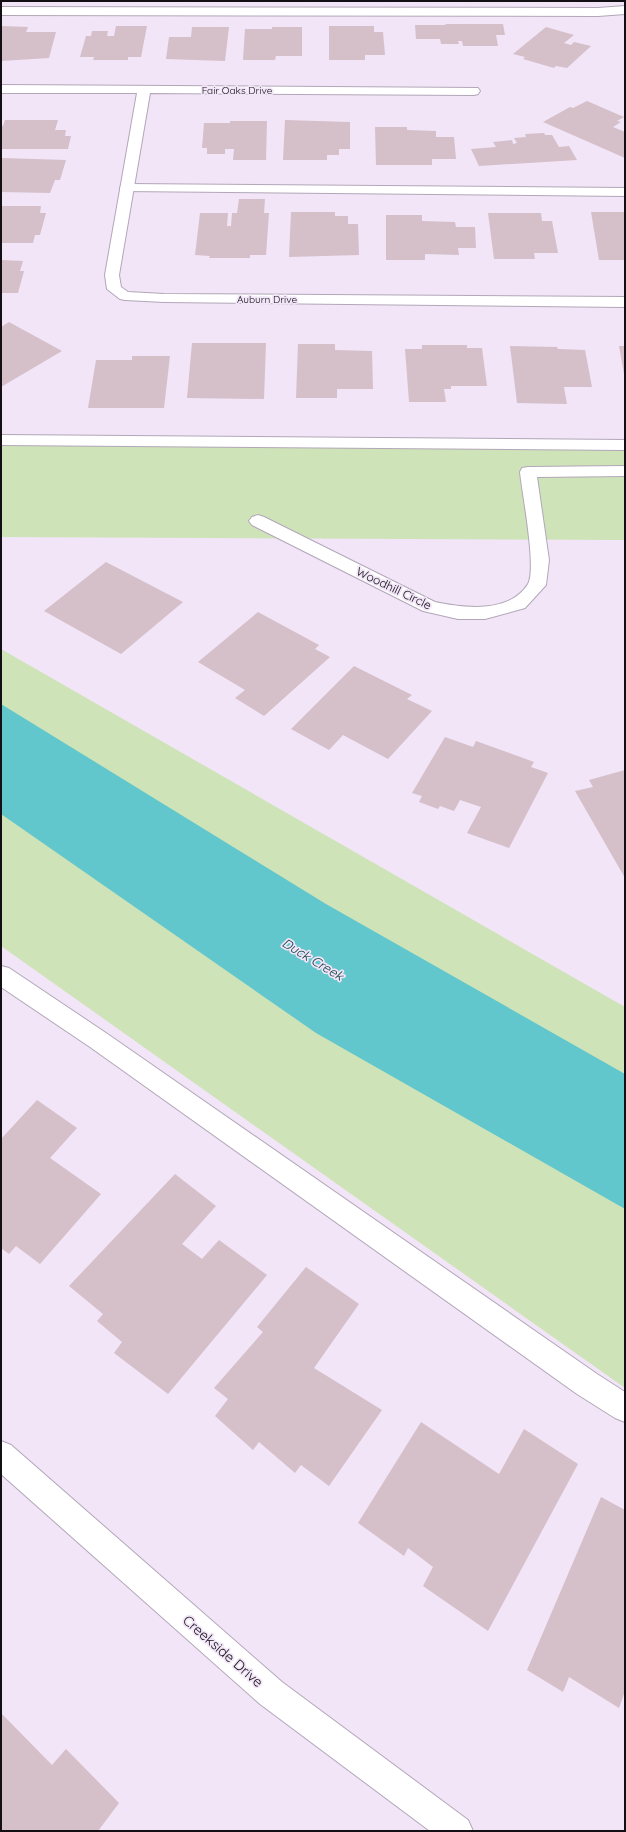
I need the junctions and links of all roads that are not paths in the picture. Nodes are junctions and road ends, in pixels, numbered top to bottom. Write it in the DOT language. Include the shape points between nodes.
graph roads {
  1 [pos="625,10"];
  2 [pos="1,11"];
  3 [pos="1,90"];
  4 [pos="144,90"];
  5 [pos="474,91"];
  6 [pos="127,188"];
  7 [pos="625,192"];
  8 [pos="625,302"];
  9 [pos="1,440"];
  10 [pos="625,445"];
  11 [pos="625,471"];
  12 [pos="258,521"];
  13 [pos="1,975"];
  14 [pos="625,1408"];
  15 [pos="1,1455"];
  16 [pos="457,1831"];
  1 -- 2 [label="street"];
  3 -- 4 [label="street, Fair Oaks Drive"];
  4 -- 5 [label="street, Fair Oaks Drive"];
  4 -- 6 [label="street, Auburn Drive"];
  6 -- 7 [label="street"];
  6 -- 8 [label="street, Auburn Drive" via="112,275 114,289 125,296"];
  9 -- 10 [label="street"];
  11 -- 12 [label="street, Woodhill Circle" via="528,472 540,560 537,585 518,604 485,613 458,613 430,607"];
  13 -- 14 [label="street"];
  15 -- 16 [label="street, Creekside Drive" via="271,1693"];
}
